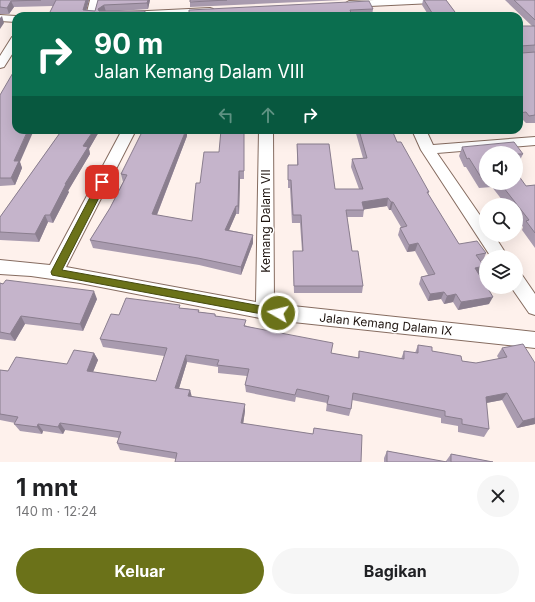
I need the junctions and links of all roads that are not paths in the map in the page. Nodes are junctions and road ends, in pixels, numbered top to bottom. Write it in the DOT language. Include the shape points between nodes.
graph roads {
  1 [pos="95,0"];
  2 [pos="414,0"];
  3 [pos="433,0"];
  4 [pos="162,2"];
  5 [pos="346,3"];
  6 [pos="220,10"];
  7 [pos="93,12"];
  8 [pos="159,12"];
  9 [pos="179,12"];
  10 [pos="0,18"];
  11 [pos="12,19"];
  12 [pos="12,46"];
  13 [pos="0,65"];
  14 [pos="127,134"];
  15 [pos="266,134"];
  16 [pos="421,134"];
  17 [pos="535,141"];
  18 [pos="428,150"];
  19 [pos="495,250"];
  20 [pos="0,267"];
  21 [pos="55,272"];
  22 [pos="523,290"];
  23 [pos="535,308"];
  24 [pos="265,312"];
  25 [pos="535,340"];
  1 -- 7 [label="street"];
  2 -- 3 [label="street"];
  2 -- 5 [label="street" via="385,7"];
  4 -- 8 [label="street"];
  6 -- 9 [label="street"];
  10 -- 11 [label="street"];
  12 -- 13 [label="street"];
  14 -- 21 [label="street"];
  15 -- 24 [label="street, Kemang Dalam VII"];
  16 -- 18 [label="street"];
  17 -- 18 [label="street"];
  18 -- 19 [label="street"];
  20 -- 21 [label="street, Jalan Kemang Dalam IX"];
  21 -- 24 [label="street, Jalan Kemang Dalam IX"];
  22 -- 23 [label="street"];
  24 -- 25 [label="street, Jalan Kemang Dalam IX"];
}
